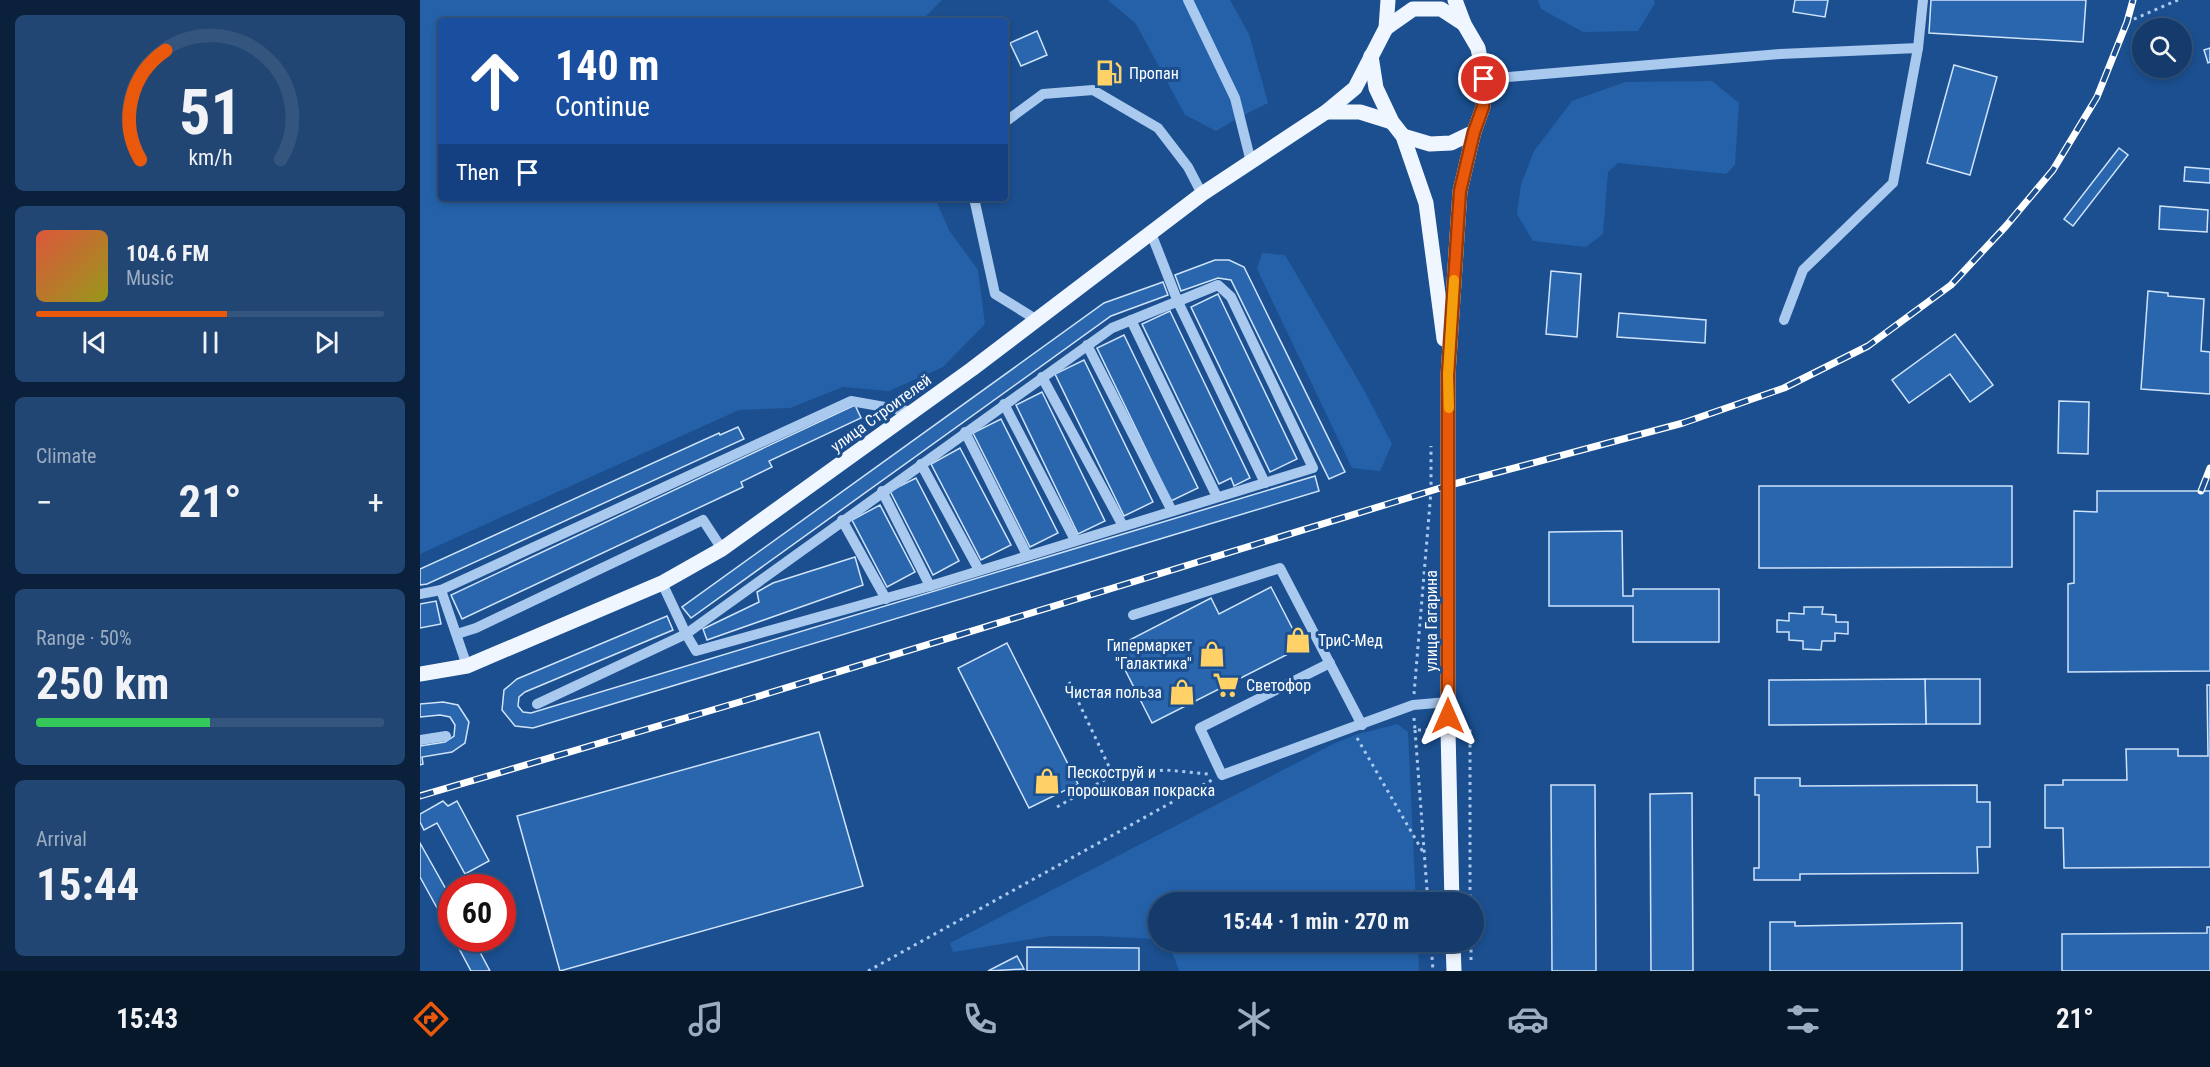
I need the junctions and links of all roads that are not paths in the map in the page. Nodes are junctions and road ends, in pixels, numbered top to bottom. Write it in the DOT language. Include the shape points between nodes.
graph roads {
  1 [pos="1188,0"];
  2 [pos="1388,0"];
  3 [pos="1455,0"];
  4 [pos="1923,0"];
  5 [pos="1464,24"];
  6 [pos="1386,27"];
  7 [pos="1918,48"];
  8 [pos="1371,56"];
  9 [pos="1484,79"];
  10 [pos="1326,112"];
  11 [pos="1008,120"];
  12 [pos="1392,122"];
  13 [pos="1474,132"];
  14 [pos="1403,136"];
  15 [pos="1251,162"];
  16 [pos="1202,194"];
  17 [pos="975,201"];
  18 [pos="1151,233"];
  19 [pos="1178,302"];
  20 [pos="1037,320"];
  21 [pos="1131,320"];
  22 [pos="1784,320"];
  23 [pos="1087,345"];
  24 [pos="1448,375"];
  25 [pos="1042,377"];
  26 [pos="1004,404"];
  27 [pos="913,412"];
  28 [pos="964,432"];
  29 [pos="921,464"];
  30 [pos="1265,483"];
  31 [pos="882,491"];
  32 [pos="1217,497"];
  33 [pos="1172,511"];
  34 [pos="842,520"];
  35 [pos="1123,526"];
  36 [pos="1076,540"];
  37 [pos="722,549"];
  38 [pos="1027,555"];
  39 [pos="979,570"];
  40 [pos="662,583"];
  41 [pos="930,586"];
  42 [pos="441,590"];
  43 [pos="420,594"];
  44 [pos="886,598"];
  45 [pos="1133,615"];
  46 [pos="457,634"];
  47 [pos="686,634"];
  48 [pos="1330,663"];
  49 [pos="467,666"];
  50 [pos="420,674"];
  51 [pos="1448,702"];
  52 [pos="537,704"];
  53 [pos="1357,727"];
  54 [pos="446,736"];
  55 [pos="420,740"];
  56 [pos="1452,892"];
  57 [pos="1453,952"];
  58 [pos="1454,971"];
  1 -- 15 [label="lane" via="1235,98"];
  2 -- 6 [label="main road"];
  3 -- 5 [label="main road"];
  4 -- 7 [label="lane"];
  5 -- 6 [label="main road" via="1441,9 1413,9"];
  5 -- 9 [label="main road" via="1478,48"];
  6 -- 8 [label="main road"];
  7 -- 9 [label="lane" via="1780,54"];
  7 -- 22 [label="lane" via="1893,183 1803,270"];
  8 -- 10 [label="main road, улица Строителей" via="1354,88"];
  8 -- 12 [label="main road" via="1376,88"];
  9 -- 13 [label="main road" via="1483,107"];
  10 -- 12 [label="main road" via="1360,112"];
  10 -- 15 [label="main road, улица Строителей"];
  11 -- 16 [label="lane" via="1043,94 1093,90 1158,128 1188,167"];
  12 -- 14 [label="main road"];
  13 -- 14 [label="main road" via="1451,143 1430,144"];
  13 -- 24 [label="main road" via="1460,191"];
  14 -- 24 [label="main road" via="1426,202"];
  15 -- 16 [label="main road, улица Строителей"];
  16 -- 18 [label="main road, улица Строителей"];
  17 -- 20 [label="lane" via="995,294"];
  18 -- 19 [label="lane"];
  18 -- 20 [label="main road, улица Строителей"];
  19 -- 21 [label="lane"];
  19 -- 30 [label="lane"];
  19 -- 30 [label="lane" via="1218,285 1231,297 1313,468"];
  20 -- 27 [label="main road, улица Строителей"];
  21 -- 23 [label="lane"];
  21 -- 32 [label="lane"];
  23 -- 25 [label="lane"];
  23 -- 33 [label="lane"];
  24 -- 51 [label="main road, улица Гагарина"];
  25 -- 26 [label="lane"];
  25 -- 35 [label="lane"];
  26 -- 28 [label="lane"];
  26 -- 36 [label="lane"];
  27 -- 37 [label="main road, улица Строителей"];
  27 -- 42 [label="lane" via="851,401"];
  28 -- 29 [label="lane"];
  28 -- 38 [label="lane"];
  29 -- 31 [label="lane"];
  29 -- 39 [label="lane"];
  30 -- 32 [label="lane"];
  31 -- 34 [label="lane"];
  31 -- 41 [label="lane"];
  32 -- 33 [label="lane"];
  33 -- 35 [label="lane"];
  34 -- 44 [label="lane"];
  34 -- 47 [label="lane"];
  35 -- 36 [label="lane"];
  36 -- 38 [label="lane"];
  37 -- 40 [label="main road, улица Строителей"];
  37 -- 46 [label="lane" via="703,520"];
  38 -- 39 [label="lane"];
  39 -- 41 [label="lane"];
  40 -- 47 [label="lane"];
  40 -- 49 [label="main road, улица Строителей"];
  41 -- 44 [label="lane"];
  42 -- 43 [label="lane"];
  42 -- 46 [label="lane"];
  44 -- 47 [label="lane" via="696,651"];
  45 -- 48 [label="lane" via="1280,568"];
  46 -- 49 [label="lane"];
  47 -- 52 [label="lane"];
  48 -- 53 [label="lane"];
  48 -- 53 [label="lane" via="1200,728 1222,775"];
  49 -- 50 [label="main road, улица Строителей"];
  51 -- 53 [label="lane" via="1413,705"];
  51 -- 56 [label="main road, улица Гагарина"];
  54 -- 55 [label="lane"];
  57 -- 58 [label="main road"];
}
